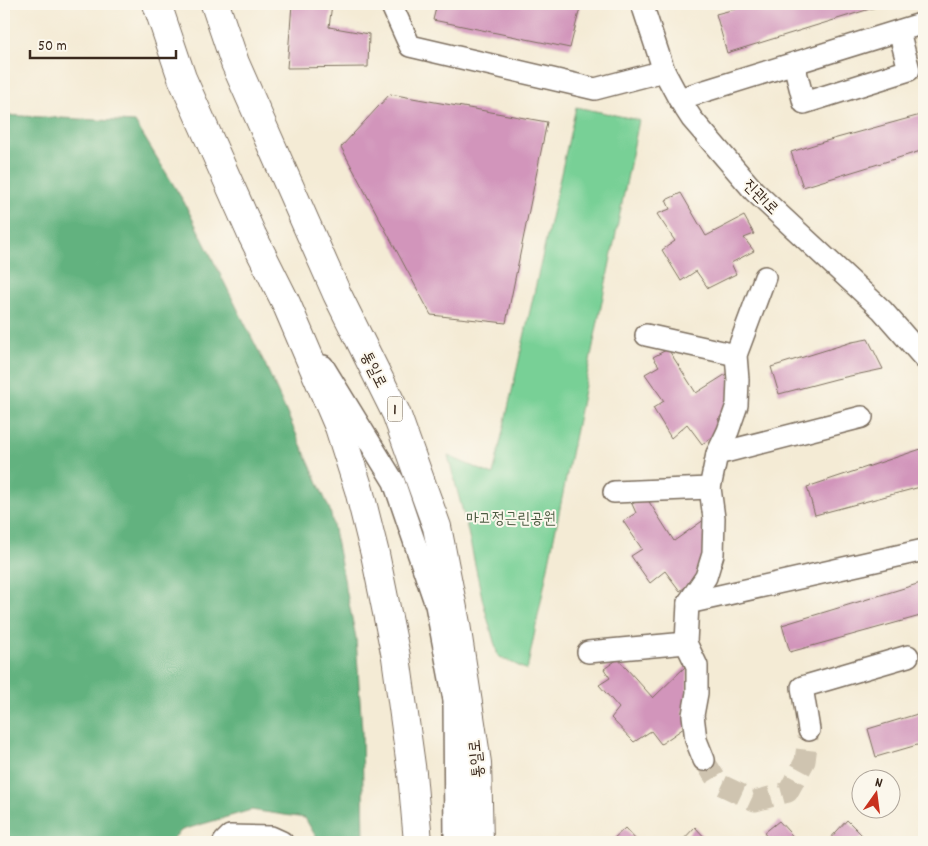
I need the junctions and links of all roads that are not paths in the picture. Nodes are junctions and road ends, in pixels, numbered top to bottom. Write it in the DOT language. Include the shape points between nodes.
graph roads {
  1 [pos="157,4"];
  2 [pos="216,4"];
  3 [pos="391,4"];
  4 [pos="642,4"];
  5 [pos="924,23"];
  6 [pos="899,31"];
  7 [pos="794,64"];
  8 [pos="664,70"];
  9 [pos="679,99"];
  10 [pos="765,277"];
  11 [pos="286,303"];
  12 [pos="646,335"];
  13 [pos="736,355"];
  14 [pos="924,358"];
  15 [pos="862,416"];
  16 [pos="717,454"];
  17 [pos="710,488"];
  18 [pos="614,492"];
  19 [pos="924,550"];
  20 [pos="688,602"];
  21 [pos="686,644"];
  22 [pos="588,652"];
  23 [pos="908,656"];
  24 [pos="809,730"];
  25 [pos="704,760"];
  26 [pos="224,842"];
  27 [pos="282,842"];
  28 [pos="418,842"];
  29 [pos="455,842"];
  30 [pos="479,842"];
  1 -- 11 [label="main road" via="182,78"];
  2 -- 30 [label="main road, 통일로 / 1" via="239,72 337,294 396,413 437,527 456,624 477,763"];
  3 -- 8 [label="street" via="410,46 595,89"];
  4 -- 8 [label="street, 진관1로"];
  5 -- 6 [label="street"];
  6 -- 7 [label="street"];
  6 -- 7 [label="street" via="909,70 804,103"];
  7 -- 9 [label="street"];
  8 -- 9 [label="street, 진관1로"];
  9 -- 14 [label="street, 진관1로" via="692,119 754,191 882,310"];
  10 -- 13 [label="street"];
  11 -- 28 [label="main road" via="339,427 376,554 396,657"];
  11 -- 29 [label="street" via="394,482 436,605 454,700"];
  12 -- 13 [label="street"];
  13 -- 16 [label="street" via="737,405"];
  15 -- 16 [label="street"];
  16 -- 17 [label="street"];
  17 -- 18 [label="street"];
  17 -- 20 [label="street" via="714,518 713,554 706,577"];
  19 -- 20 [label="street"];
  20 -- 21 [label="street"];
  21 -- 22 [label="street"];
  21 -- 25 [label="street" via="697,666 693,715 696,740"];
  23 -- 24 [label="street" via="802,687"];
  26 -- 27 [label="street" via="230,836 272,837"];
}
